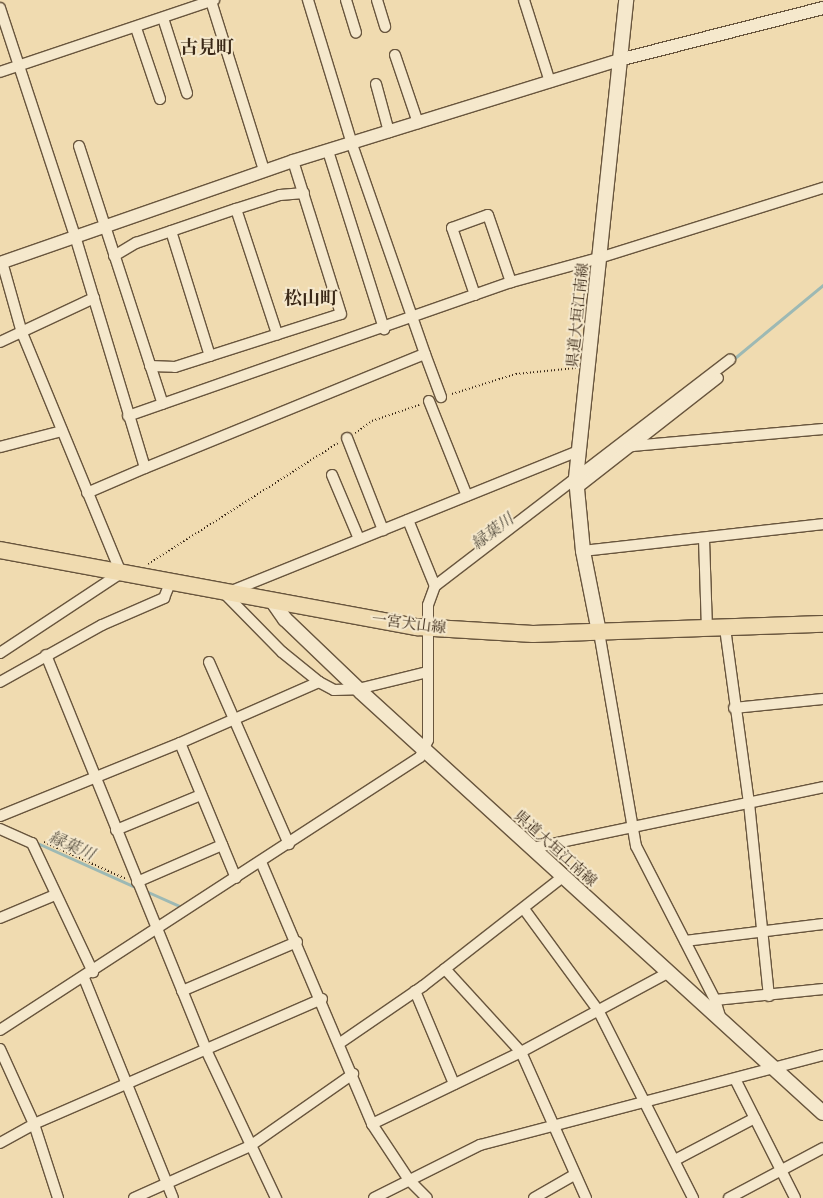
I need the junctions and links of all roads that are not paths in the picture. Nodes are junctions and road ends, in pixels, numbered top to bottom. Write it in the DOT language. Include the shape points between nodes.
graph roads {
  1 [pos="308,0"];
  2 [pos="346,0"];
  3 [pos="377,0"];
  4 [pos="524,0"];
  5 [pos="626,0"];
  6 [pos="213,1"];
  7 [pos="0,8"];
  8 [pos="823,8"];
  9 [pos="163,18"];
  10 [pos="385,27"];
  11 [pos="136,28"];
  12 [pos="356,32"];
  13 [pos="395,55"];
  14 [pos="619,60"];
  15 [pos="19,66"];
  16 [pos="0,72"];
  17 [pos="550,82"];
  18 [pos="376,84"];
  19 [pos="187,93"];
  20 [pos="160,99"];
  21 [pos="418,123"];
  22 [pos="389,132"];
  23 [pos="352,144"];
  24 [pos="79,146"];
  25 [pos="328,151"];
  26 [pos="294,161"];
  27 [pos="264,170"];
  28 [pos="823,188"];
  29 [pos="304,193"];
  30 [pos="236,209"];
  31 [pos="104,226"];
  32 [pos="171,231"];
  33 [pos="75,236"];
  34 [pos="114,256"];
  35 [pos="600,258"];
  36 [pos="1,262"];
  37 [pos="511,282"];
  38 [pos="475,295"];
  39 [pos="94,298"];
  40 [pos="412,319"];
  41 [pos="384,329"];
  42 [pos="22,333"];
  43 [pos="277,334"];
  44 [pos="0,342"];
  45 [pos="425,354"];
  46 [pos="210,356"];
  47 [pos="730,360"];
  48 [pos="150,366"];
  49 [pos="718,378"];
  50 [pos="441,397"];
  51 [pos="687,398"];
  52 [pos="429,401"];
  53 [pos="163,404"];
  54 [pos="128,416"];
  55 [pos="823,429"];
  56 [pos="62,431"];
  57 [pos="347,438"];
  58 [pos="633,440"];
  59 [pos="0,447"];
  60 [pos="578,451"];
  61 [pos="145,468"];
  62 [pos="332,475"];
  63 [pos="576,483"];
  64 [pos="87,493"];
  65 [pos="467,496"];
  66 [pos="408,520"];
  67 [pos="823,524"];
  68 [pos="384,530"];
  69 [pos="704,538"];
  70 [pos="359,539"];
  71 [pos="0,550"];
  72 [pos="582,551"];
  73 [pos="121,573"];
  74 [pos="170,583"];
  75 [pos="435,586"];
  76 [pos="225,592"];
  77 [pos="273,602"];
  78 [pos="823,624"];
  79 [pos="428,627"];
  80 [pos="707,628"];
  81 [pos="725,628"];
  82 [pos="599,632"];
  83 [pos="0,653"];
  84 [pos="46,655"];
  85 [pos="210,662"];
  86 [pos="428,672"];
  87 [pos="0,682"];
  88 [pos="319,682"];
  89 [pos="358,689"];
  90 [pos="823,699"];
  91 [pos="734,708"];
  92 [pos="234,720"];
  93 [pos="180,743"];
  94 [pos="424,750"];
  95 [pos="94,777"];
  96 [pos="823,787"];
  97 [pos="201,795"];
  98 [pos="749,803"];
  99 [pos="0,816"];
  100 [pos="634,827"];
  101 [pos="0,829"];
  102 [pos="116,830"];
  103 [pos="288,844"];
  104 [pos="222,845"];
  105 [pos="532,848"];
  106 [pos="261,862"];
  107 [pos="564,876"];
  108 [pos="236,878"];
  109 [pos="137,883"];
  110 [pos="55,895"];
  111 [pos="524,909"];
  112 [pos="0,918"];
  113 [pos="823,924"];
  114 [pos="156,930"];
  115 [pos="763,932"];
  116 [pos="685,941"];
  117 [pos="297,942"];
  118 [pos="446,969"];
  119 [pos="668,973"];
  120 [pos="89,975"];
  121 [pos="823,989"];
  122 [pos="182,991"];
  123 [pos="414,991"];
  124 [pos="769,996"];
  125 [pos="322,999"];
  126 [pos="715,1000"];
  127 [pos="598,1010"];
  128 [pos="721,1020"];
  129 [pos="0,1030"];
  130 [pos="340,1043"];
  131 [pos="0,1050"];
  132 [pos="206,1050"];
  133 [pos="521,1052"];
  134 [pos="823,1055"];
  135 [pos="774,1068"];
  136 [pos="353,1074"];
  137 [pos="735,1078"];
  138 [pos="126,1083"];
  139 [pos="454,1084"];
  140 [pos="646,1102"];
  141 [pos="823,1113"];
  142 [pos="755,1118"];
  143 [pos="34,1124"];
  144 [pos="372,1124"];
  145 [pos="555,1126"];
  146 [pos="0,1143"];
  147 [pos="250,1146"];
  148 [pos="823,1148"];
  149 [pos="675,1160"];
  150 [pos="781,1171"];
  151 [pos="574,1175"];
  152 [pos="410,1180"];
  153 [pos="167,1183"];
  154 [pos="58,1198"];
  155 [pos="134,1198"];
  156 [pos="173,1198"];
  157 [pos="276,1198"];
  158 [pos="374,1198"];
  159 [pos="427,1198"];
  160 [pos="534,1198"];
  161 [pos="586,1198"];
  162 [pos="693,1198"];
  163 [pos="729,1198"];
  164 [pos="795,1198"];
  1 -- 23 [label="street"];
  2 -- 12 [label="street"];
  3 -- 10 [label="street"];
  4 -- 17 [label="street"];
  5 -- 14 [label="main road, 県道大垣江南線"];
  6 -- 9 [label="street"];
  6 -- 27 [label="street"];
  7 -- 15 [label="street"];
  8 -- 14 [label="street"];
  9 -- 11 [label="street"];
  9 -- 19 [label="street"];
  11 -- 15 [label="street"];
  11 -- 20 [label="street"];
  13 -- 21 [label="street"];
  14 -- 17 [label="street"];
  14 -- 35 [label="main road, 県道大垣江南線"];
  15 -- 16 [label="street"];
  15 -- 33 [label="street"];
  17 -- 21 [label="street"];
  18 -- 22 [label="street"];
  21 -- 22 [label="street"];
  22 -- 23 [label="street"];
  23 -- 25 [label="street"];
  23 -- 40 [label="street"];
  24 -- 31 [label="street"];
  25 -- 26 [label="street"];
  25 -- 41 [label="street"];
  26 -- 27 [label="street"];
  26 -- 29 [label="street"];
  27 -- 31 [label="street"];
  28 -- 35 [label="street"];
  29 -- 30 [label="street" via="280,196"];
  29 -- 43 [label="street" via="341,314"];
  30 -- 32 [label="street"];
  30 -- 43 [label="street"];
  31 -- 33 [label="street"];
  31 -- 34 [label="street"];
  32 -- 34 [label="street" via="136,243"];
  32 -- 46 [label="street"];
  33 -- 36 [label="street"];
  33 -- 39 [label="street"];
  34 -- 48 [label="street"];
  35 -- 37 [label="street"];
  35 -- 60 [label="main road, 県道大垣江南線"];
  36 -- 42 [label="street"];
  37 -- 38 [label="street"];
  37 -- 38 [label="street" via="488,215 452,228"];
  38 -- 40 [label="street"];
  39 -- 42 [label="street"];
  39 -- 54 [label="street"];
  40 -- 41 [label="street"];
  40 -- 45 [label="street"];
  41 -- 53 [label="street"];
  42 -- 44 [label="street"];
  42 -- 56 [label="street"];
  43 -- 46 [label="street"];
  45 -- 50 [label="street"];
  45 -- 61 [label="street"];
  46 -- 48 [label="street" via="175,367"];
  47 -- 51 [label="street"];
  48 -- 53 [label="street"];
  49 -- 51 [label="street"];
  51 -- 58 [label="street"];
  52 -- 65 [label="street"];
  53 -- 54 [label="street"];
  54 -- 61 [label="street"];
  55 -- 58 [label="street"];
  56 -- 59 [label="street"];
  56 -- 64 [label="street"];
  57 -- 68 [label="street"];
  58 -- 63 [label="street"];
  60 -- 63 [label="main road, 県道大垣江南線"];
  60 -- 65 [label="street"];
  61 -- 64 [label="street"];
  62 -- 70 [label="street"];
  63 -- 72 [label="main road, 県道大垣江南線"];
  63 -- 75 [label="street"];
  64 -- 73 [label="street"];
  65 -- 66 [label="street"];
  66 -- 68 [label="street"];
  66 -- 75 [label="street"];
  67 -- 69 [label="street"];
  68 -- 70 [label="street"];
  69 -- 72 [label="street"];
  69 -- 80 [label="street"];
  70 -- 76 [label="street"];
  71 -- 73 [label="main road, 一宮犬山線"];
  72 -- 82 [label="main road, 県道大垣江南線"];
  73 -- 74 [label="main road, 一宮犬山線"];
  73 -- 83 [label="street"];
  74 -- 76 [label="main road, 一宮犬山線"];
  74 -- 84 [label="street" via="164,598 102,625"];
  75 -- 79 [label="street" via="428,605"];
  76 -- 77 [label="main road, 一宮犬山線"];
  76 -- 88 [label="street" via="282,652"];
  77 -- 79 [label="main road, 一宮犬山線"];
  77 -- 89 [label="main road, 県道大垣江南線" via="284,619"];
  78 -- 81 [label="main road, 一宮犬山線"];
  79 -- 82 [label="main road, 一宮犬山線" via="533,634"];
  79 -- 86 [label="street"];
  80 -- 81 [label="main road, 一宮犬山線"];
  80 -- 82 [label="main road, 一宮犬山線"];
  81 -- 91 [label="street"];
  82 -- 100 [label="street"];
  84 -- 87 [label="street"];
  84 -- 95 [label="street"];
  85 -- 92 [label="street"];
  86 -- 89 [label="street"];
  86 -- 94 [label="street" via="428,740"];
  88 -- 89 [label="street" via="334,690"];
  88 -- 92 [label="street"];
  89 -- 94 [label="main road, 県道大垣江南線"];
  90 -- 91 [label="street"];
  91 -- 98 [label="street"];
  92 -- 93 [label="street"];
  92 -- 103 [label="street"];
  93 -- 95 [label="street"];
  93 -- 97 [label="street"];
  94 -- 103 [label="street" via="411,765"];
  94 -- 105 [label="main road, 県道大垣江南線"];
  95 -- 99 [label="street"];
  95 -- 102 [label="street"];
  96 -- 98 [label="street"];
  97 -- 102 [label="street"];
  97 -- 104 [label="street"];
  98 -- 100 [label="street"];
  98 -- 115 [label="street"];
  100 -- 105 [label="street"];
  100 -- 116 [label="street" via="636,846"];
  101 -- 110 [label="street" via="32,843"];
  102 -- 109 [label="street"];
  103 -- 106 [label="street"];
  104 -- 108 [label="street"];
  104 -- 109 [label="street"];
  105 -- 107 [label="main road, 県道大垣江南線"];
  106 -- 108 [label="street"];
  106 -- 117 [label="street"];
  107 -- 111 [label="street"];
  107 -- 119 [label="main road, 県道大垣江南線"];
  108 -- 114 [label="street"];
  109 -- 114 [label="street"];
  110 -- 112 [label="street"];
  110 -- 120 [label="street"];
  111 -- 118 [label="street"];
  111 -- 127 [label="street"];
  113 -- 115 [label="street"];
  114 -- 120 [label="street"];
  114 -- 122 [label="street"];
  115 -- 116 [label="street"];
  115 -- 124 [label="street"];
  116 -- 126 [label="street"];
  117 -- 122 [label="street"];
  117 -- 125 [label="street"];
  118 -- 123 [label="street"];
  118 -- 133 [label="street"];
  119 -- 127 [label="street"];
  119 -- 128 [label="main road, 県道大垣江南線"];
  120 -- 129 [label="street"];
  120 -- 138 [label="street"];
  121 -- 124 [label="street"];
  122 -- 132 [label="street"];
  123 -- 130 [label="street"];
  123 -- 139 [label="street"];
  124 -- 126 [label="street"];
  125 -- 130 [label="street"];
  125 -- 132 [label="street"];
  126 -- 128 [label="street"];
  127 -- 133 [label="street"];
  127 -- 140 [label="street"];
  128 -- 135 [label="main road, 県道大垣江南線"];
  130 -- 136 [label="street"];
  131 -- 143 [label="street"];
  132 -- 138 [label="street"];
  132 -- 147 [label="street"];
  133 -- 139 [label="street"];
  133 -- 145 [label="street"];
  134 -- 135 [label="street"];
  135 -- 137 [label="street"];
  135 -- 141 [label="main road, 県道大垣江南線"];
  136 -- 144 [label="street"];
  136 -- 147 [label="street"];
  137 -- 140 [label="street"];
  137 -- 142 [label="street"];
  138 -- 143 [label="street"];
  138 -- 153 [label="street"];
  139 -- 144 [label="street"];
  140 -- 145 [label="street"];
  140 -- 149 [label="street"];
  142 -- 149 [label="street"];
  142 -- 150 [label="street"];
  143 -- 146 [label="street"];
  143 -- 154 [label="street"];
  144 -- 152 [label="street"];
  145 -- 151 [label="street"];
  145 -- 152 [label="street" via="480,1145"];
  147 -- 153 [label="street"];
  147 -- 157 [label="street"];
  148 -- 150 [label="street"];
  149 -- 162 [label="street"];
  150 -- 163 [label="street"];
  150 -- 164 [label="street"];
  151 -- 160 [label="street"];
  151 -- 161 [label="street"];
  152 -- 158 [label="street"];
  152 -- 159 [label="street"];
  153 -- 155 [label="street"];
  153 -- 156 [label="street"];
}
